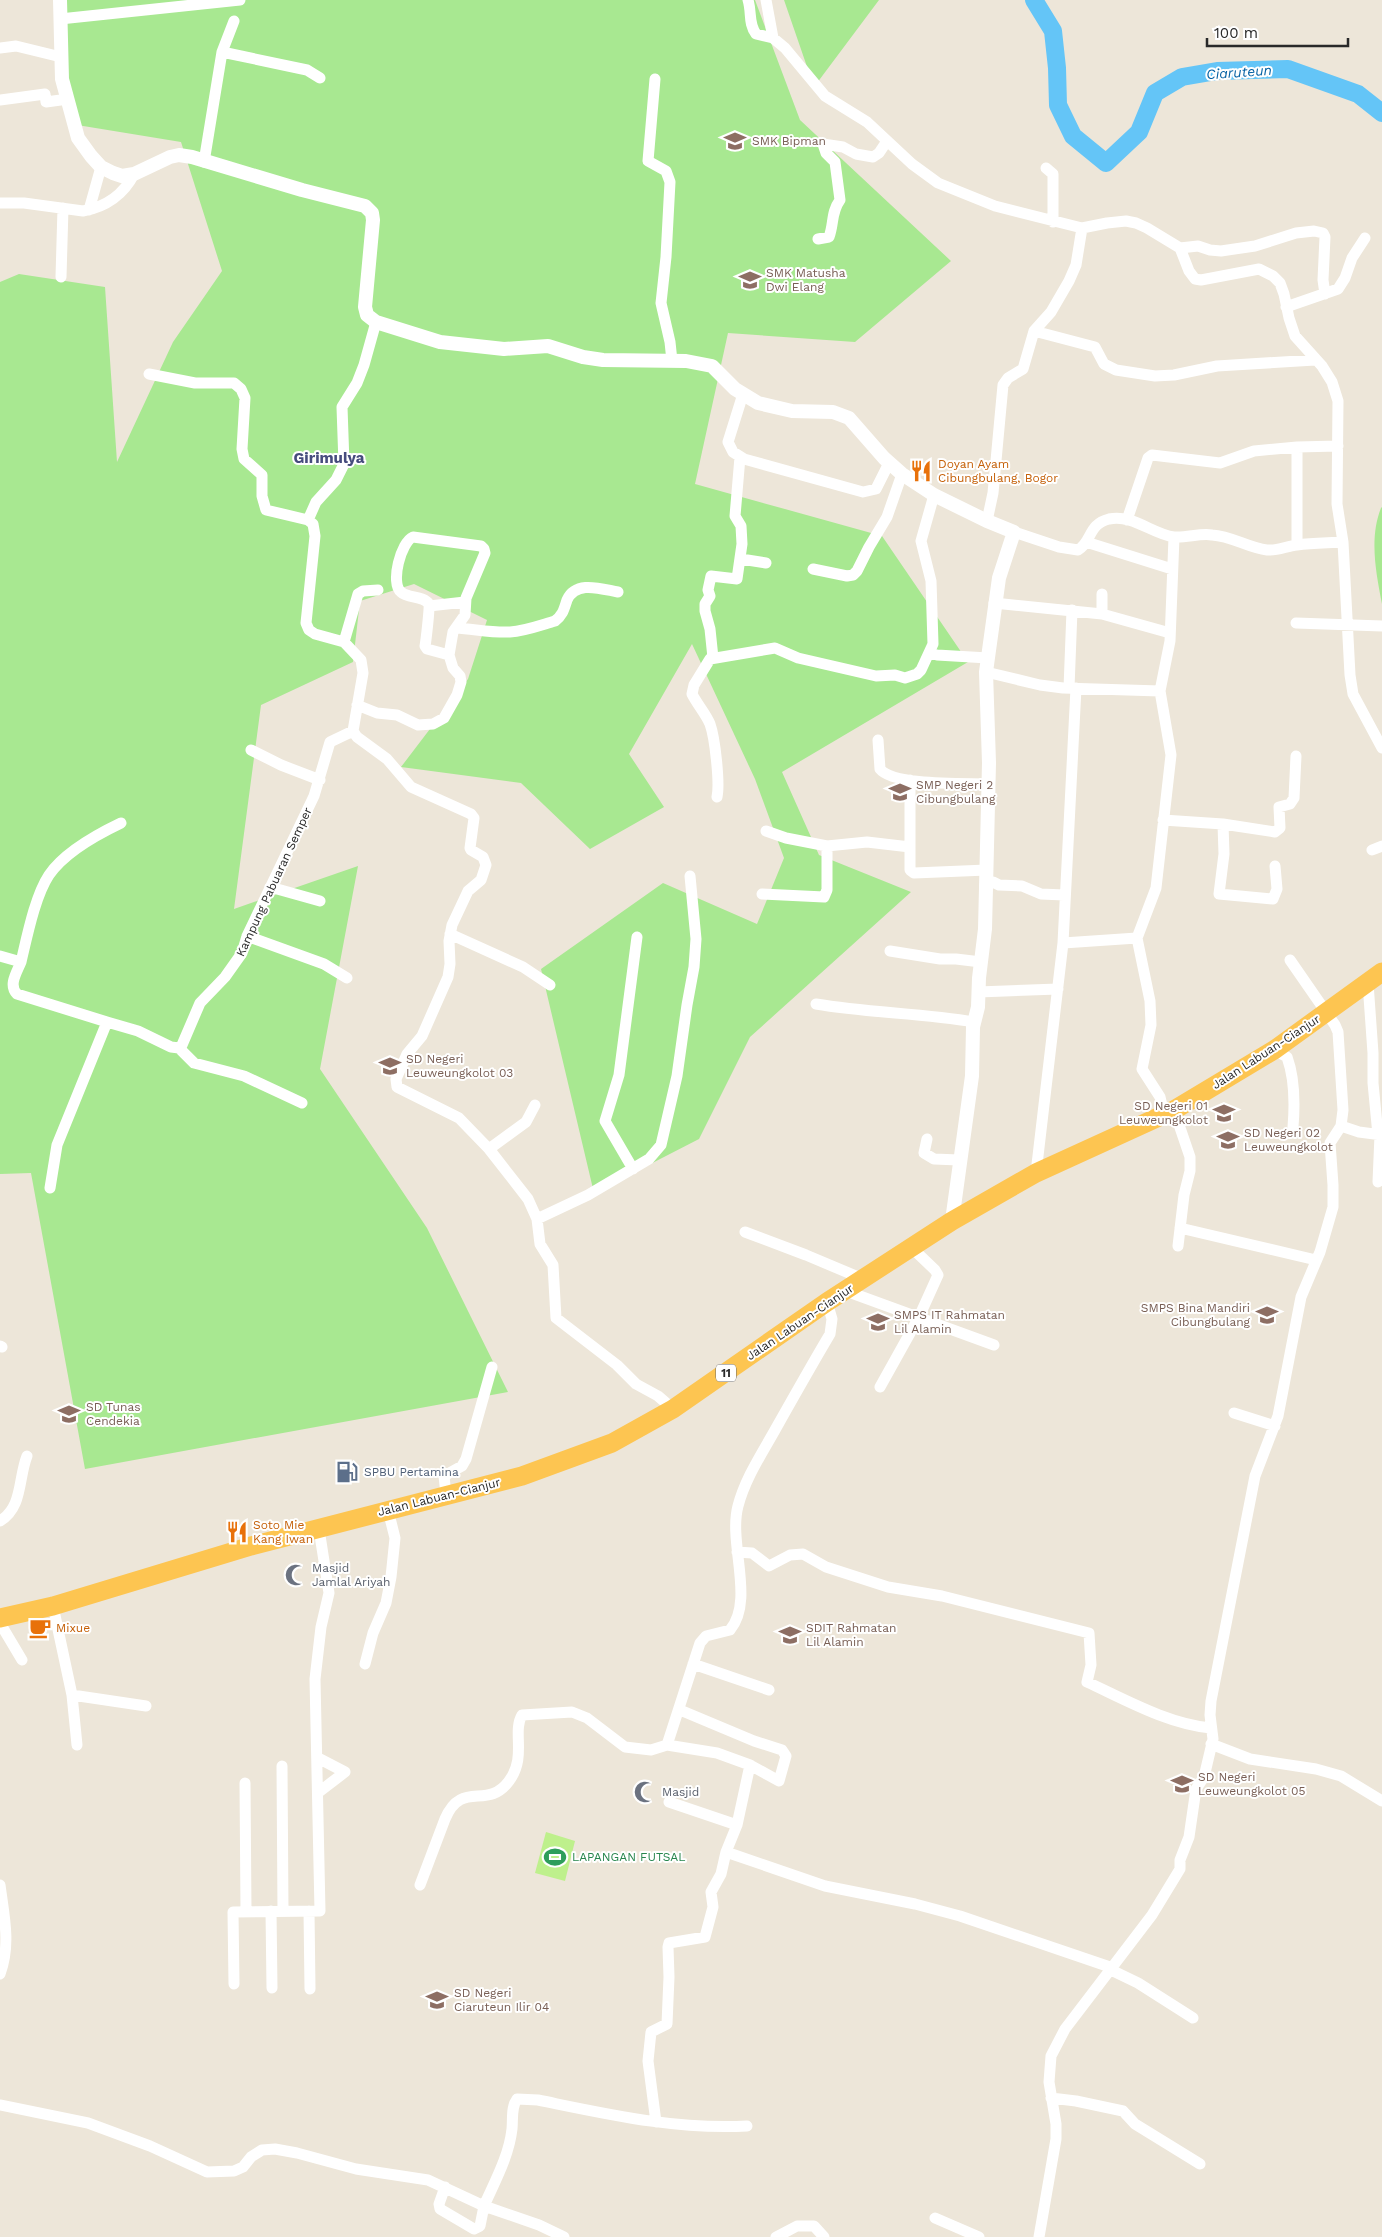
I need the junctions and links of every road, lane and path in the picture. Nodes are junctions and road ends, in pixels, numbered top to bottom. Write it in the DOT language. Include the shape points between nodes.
graph roads {
  1 [pos="60,0"];
  2 [pos="240,0"];
  3 [pos="748,0"];
  4 [pos="766,0"];
  5 [pos="60,19"];
  6 [pos="234,22"];
  7 [pos="773,38"];
  8 [pos="0,48"];
  9 [pos="222,52"];
  10 [pos="61,57"];
  11 [pos="320,78"];
  12 [pos="655,79"];
  13 [pos="68,99"];
  14 [pos="0,100"];
  15 [pos="888,140"];
  16 [pos="204,162"];
  17 [pos="101,167"];
  18 [pos="1046,168"];
  19 [pos="134,174"];
  20 [pos="0,203"];
  21 [pos="63,208"];
  22 [pos="89,210"];
  23 [pos="1053,222"];
  24 [pos="1082,228"];
  25 [pos="1365,238"];
  26 [pos="818,239"];
  27 [pos="1180,248"];
  28 [pos="61,277"];
  29 [pos="1324,294"];
  30 [pos="1286,307"];
  31 [pos="376,322"];
  32 [pos="1034,331"];
  33 [pos="1315,360"];
  34 [pos="672,361"];
  35 [pos="149,374"];
  36 [pos="743,394"];
  37 [pos="1338,446"];
  38 [pos="1298,447"];
  39 [pos="740,458"];
  40 [pos="889,463"];
  41 [pos="902,474"];
  42 [pos="934,495"];
  43 [pos="308,520"];
  44 [pos="1127,520"];
  45 [pos="987,522"];
  46 [pos="1014,532"];
  47 [pos="1174,537"];
  48 [pos="1086,542"];
  49 [pos="1343,542"];
  50 [pos="1297,545"];
  51 [pos="741,559"];
  52 [pos="766,563"];
  53 [pos="813,569"];
  54 [pos="1172,569"];
  55 [pos="378,590"];
  56 [pos="618,592"];
  57 [pos="1102,594"];
  58 [pos="465,602"];
  59 [pos="994,602"];
  60 [pos="429,606"];
  61 [pos="1072,610"];
  62 [pos="1102,614"];
  63 [pos="1296,623"];
  64 [pos="1348,626"];
  65 [pos="1382,626"];
  66 [pos="456,628"];
  67 [pos="1170,633"];
  68 [pos="344,642"];
  69 [pos="930,653"];
  70 [pos="449,655"];
  71 [pos="713,658"];
  72 [pos="987,665"];
  73 [pos="1073,688"];
  74 [pos="1160,691"];
  75 [pos="357,705"];
  76 [pos="353,731"];
  77 [pos="878,740"];
  78 [pos="1382,748"];
  79 [pos="251,750"];
  80 [pos="1296,756"];
  81 [pos="320,780"];
  82 [pos="910,780"];
  83 [pos="989,784"];
  84 [pos="718,797"];
  85 [pos="1163,820"];
  86 [pos="121,823"];
  87 [pos="1223,824"];
  88 [pos="766,831"];
  89 [pos="827,846"];
  90 [pos="910,847"];
  91 [pos="1275,866"];
  92 [pos="986,870"];
  93 [pos="690,876"];
  94 [pos="985,885"];
  95 [pos="270,887"];
  96 [pos="762,894"];
  97 [pos="1064,895"];
  98 [pos="320,901"];
  99 [pos="450,934"];
  100 [pos="247,936"];
  101 [pos="637,936"];
  102 [pos="1137,938"];
  103 [pos="1063,944"];
  104 [pos="890,951"];
  105 [pos="0,956"];
  106 [pos="1290,960"];
  107 [pos="21,962"];
  108 [pos="982,962"];
  109 [pos="1375,977"];
  110 [pos="348,978"];
  111 [pos="550,985"];
  112 [pos="1058,989"];
  113 [pos="978,992"];
  114 [pos="816,1004"];
  115 [pos="1326,1013"];
  116 [pos="107,1022"];
  117 [pos="974,1022"];
  118 [pos="179,1048"];
  119 [pos="1274,1050"];
  120 [pos="302,1103"];
  121 [pos="535,1105"];
  122 [pos="1166,1107"];
  123 [pos="1341,1126"];
  124 [pos="1293,1127"];
  125 [pos="1380,1135"];
  126 [pos="927,1139"];
  127 [pos="489,1149"];
  128 [pos="959,1160"];
  129 [pos="633,1168"];
  130 [pos="1036,1173"];
  131 [pos="1378,1182"];
  132 [pos="50,1188"];
  133 [pos="537,1220"];
  134 [pos="952,1221"];
  135 [pos="1180,1228"];
  136 [pos="745,1232"];
  137 [pos="1178,1246"];
  138 [pos="911,1247"];
  139 [pos="1316,1260"];
  140 [pos="863,1279"];
  141 [pos="846,1291"];
  142 [pos="828,1302"];
  143 [pos="919,1317"];
  144 [pos="994,1345"];
  145 [pos="492,1367"];
  146 [pos="880,1387"];
  147 [pos="674,1409"];
  148 [pos="1234,1413"];
  149 [pos="1275,1426"];
  150 [pos="27,1456"];
  151 [pos="446,1495"];
  152 [pos="388,1510"];
  153 [pos="0,1521"];
  154 [pos="319,1529"];
  155 [pos="737,1552"];
  156 [pos="53,1606"];
  157 [pos="0,1618"];
  158 [pos="0,1623"];
  159 [pos="22,1660"];
  160 [pos="365,1664"];
  161 [pos="693,1664"];
  162 [pos="769,1690"];
  163 [pos="72,1695"];
  164 [pos="146,1706"];
  165 [pos="680,1710"];
  166 [pos="1212,1728"];
  167 [pos="1212,1744"];
  168 [pos="78,1745"];
  169 [pos="667,1745"];
  170 [pos="318,1758"];
  171 [pos="282,1766"];
  172 [pos="750,1766"];
  173 [pos="245,1783"];
  174 [pos="319,1792"];
  175 [pos="1382,1801"];
  176 [pos="669,1802"];
  177 [pos="737,1825"];
  178 [pos="726,1852"];
  179 [pos="0,1885"];
  180 [pos="420,1885"];
  181 [pos="246,1911"];
  182 [pos="277,1911"];
  183 [pos="309,1911"];
  184 [pos="1109,1968"];
  185 [pos="0,1974"];
  186 [pos="234,1984"];
  187 [pos="272,1988"];
  188 [pos="310,1989"];
  189 [pos="1193,2018"];
  190 [pos="1051,2098"];
  191 [pos="0,2104"];
  192 [pos="656,2122"];
  193 [pos="747,2126"];
  194 [pos="1200,2164"];
  195 [pos="445,2187"];
  196 [pos="484,2206"];
  197 [pos="935,2218"];
  198 [pos="564,2237"];
  199 [pos="776,2237"];
  200 [pos="824,2237"];
  201 [pos="979,2237"];
  202 [pos="1038,2237"];
  1 -- 5 [label="street"];
  2 -- 5 [label="street"];
  3 -- 7 [label="street" via="750,25 756,34"];
  4 -- 7 [label="street"];
  5 -- 10 [label="street"];
  6 -- 9 [label="street"];
  7 -- 15 [label="street" via="786,48 825,96 867,122"];
  8 -- 10 [label="street" via="16,46"];
  9 -- 11 [label="street" via="306,70"];
  9 -- 16 [label="street"];
  10 -- 13 [label="street" via="62,79"];
  12 -- 34 [label="street" via="648,161 666,171 670,182 661,303"];
  13 -- 14 [label="street" via="46,102 45,94"];
  13 -- 17 [label="street" via="80,142"];
  15 -- 23 [label="street" via="912,164 938,183 995,206"];
  15 -- 26 [label="street" via="873,157 823,144 835,162 840,200 834,209 829,237"];
  16 -- 19 [label="street" via="179,155"];
  16 -- 31 [label="street" via="369,208 373,220 365,307 367,315"];
  17 -- 19 [label="street" via="122,176"];
  17 -- 22 [label="street"];
  18 -- 23 [label="street" via="1053,174"];
  19 -- 22 [label="street" via="124,191 113,200"];
  20 -- 21 [label="street"];
  21 -- 22 [label="street"];
  21 -- 28 [label="street"];
  23 -- 24 [label="street"];
  24 -- 27 [label="street" via="1131,222"];
  24 -- 32 [label="street" via="1070,281 1051,312"];
  25 -- 29 [label="street" via="1338,288"];
  27 -- 29 [label="street" via="1198,246 1221,251 1255,246 1296,233 1323,232"];
  27 -- 30 [label="street" via="1189,271 1201,280 1252,270 1267,272 1280,283"];
  29 -- 30 [label="street"];
  30 -- 33 [label="street" via="1295,336"];
  31 -- 34 [label="street" via="422,338 463,345 504,349 548,346 603,360"];
  31 -- 43 [label="street" via="364,365 342,407 344,464 336,480 316,502"];
  32 -- 33 [label="street" via="1095,347 1104,364 1116,370 1155,376 1217,366"];
  32 -- 45 [label="street" via="1023,369 1002,385 993,493"];
  33 -- 37 [label="street" via="1332,382 1338,401"];
  34 -- 36 [label="street" via="712,366"];
  35 -- 43 [label="street" via="195,382 234,383 241,389 245,398 244,459 262,475 266,510"];
  36 -- 39 [label="street" via="728,438 731,449"];
  36 -- 40 [label="street" via="775,408 833,412 849,418"];
  37 -- 38 [label="street"];
  37 -- 49 [label="street" via="1337,504"];
  38 -- 44 [label="street" via="1254,450 1220,464 1152,454"];
  38 -- 50 [label="street"];
  39 -- 40 [label="street" via="863,492 876,489"];
  39 -- 51 [label="street" via="736,516 741,526"];
  40 -- 41 [label="street"];
  41 -- 42 [label="street"];
  41 -- 53 [label="street" via="887,517 857,571 847,576"];
  42 -- 45 [label="street"];
  42 -- 69 [label="street" via="921,541 931,580 933,644"];
  43 -- 68 [label="street" via="313,524 315,536 306,623 315,634"];
  44 -- 47 [label="street"];
  44 -- 48 [label="street" via="1117,518 1103,522 1094,527"];
  45 -- 46 [label="street"];
  46 -- 48 [label="street" via="1074,550 1082,548"];
  46 -- 59 [label="street"];
  47 -- 50 [label="street" via="1212,534 1251,548 1270,550"];
  47 -- 54 [label="street"];
  48 -- 54 [label="street"];
  49 -- 50 [label="street"];
  49 -- 64 [label="street"];
  51 -- 52 [label="street"];
  51 -- 71 [label="street" via="737,579 711,576 705,610"];
  54 -- 67 [label="street"];
  55 -- 68 [label="street" via="358,594"];
  56 -- 66 [label="street" via="577,589 560,618 522,630 498,632"];
  57 -- 62 [label="street"];
  58 -- 60 [label="street"];
  58 -- 60 [label="street" via="484,549 413,537 406,542 398,562 397,586 402,594 423,599"];
  58 -- 66 [label="street" via="465,615"];
  59 -- 61 [label="street"];
  59 -- 72 [label="street"];
  60 -- 70 [label="street" via="425,646"];
  61 -- 62 [label="street"];
  61 -- 73 [label="street"];
  62 -- 67 [label="street"];
  63 -- 64 [label="street"];
  64 -- 65 [label="street"];
  64 -- 78 [label="street" via="1353,694"];
  66 -- 70 [label="street"];
  67 -- 74 [label="street"];
  68 -- 75 [label="street" via="361,660 363,673"];
  69 -- 71 [label="street" via="921,670 905,678 853,672 798,658 775,648"];
  69 -- 72 [label="street"];
  70 -- 75 [label="street" via="461,682 447,712 438,722 418,725 397,715 377,713"];
  71 -- 84 [label="street" via="694,685 692,694 710,724"];
  72 -- 73 [label="street" via="1040,685"];
  72 -- 83 [label="street"];
  73 -- 74 [label="street"];
  73 -- 97 [label="street"];
  74 -- 85 [label="street" via="1171,755"];
  75 -- 76 [label="street"];
  76 -- 81 [label="street, Kampung Pabuaran Semper" via="330,742"];
  76 -- 99 [label="street" via="388,758 412,787 474,818 470,848 483,857 486,866 481,880 463,899"];
  77 -- 82 [label="street" via="880,769 888,776"];
  79 -- 81 [label="street"];
  80 -- 87 [label="street" via="1294,798 1290,804 1279,807 1280,828 1274,832"];
  81 -- 95 [label="street, Kampung Pabuaran Semper"];
  82 -- 83 [label="street"];
  82 -- 90 [label="street"];
  83 -- 92 [label="street"];
  85 -- 87 [label="street"];
  85 -- 102 [label="street" via="1156,888"];
  86 -- 107 [label="street" via="82,846 50,874 34,914"];
  87 -- 91 [label="street" via="1224,854 1219,894 1273,899 1277,889"];
  88 -- 89 [label="street"];
  89 -- 90 [label="street" via="867,842"];
  89 -- 96 [label="street" via="827,890 824,897"];
  90 -- 92 [label="street" via="909,867 914,873"];
  92 -- 94 [label="street"];
  93 -- 129 [label="street" via="696,939 677,1076 661,1145 650,1158"];
  94 -- 97 [label="street" via="993,882 1022,886 1041,894"];
  94 -- 108 [label="street"];
  95 -- 98 [label="street"];
  95 -- 100 [label="street, Kampung Pabuaran Semper"];
  97 -- 103 [label="street"];
  99 -- 111 [label="street" via="523,967"];
  99 -- 127 [label="street" via="448,977 422,1036 407,1054 396,1084 398,1088 451,1113"];
  100 -- 110 [label="street" via="324,964"];
  100 -- 118 [label="street, Kampung Pabuaran Semper" via="242,953 200,1003"];
  101 -- 129 [label="street" via="619,1075 605,1121"];
  102 -- 103 [label="street"];
  102 -- 122 [label="street" via="1150,1001 1151,1025 1142,1069"];
  103 -- 112 [label="street"];
  104 -- 108 [label="street" via="940,960"];
  105 -- 107 [label="street"];
  106 -- 115 [label="street"];
  107 -- 116 [label="street" via="13,984 17,994"];
  108 -- 113 [label="street"];
  109 -- 115 [label="highway, Jalan Labuan-Cianjur / 11"];
  109 -- 125 [label="street" via="1373,1083"];
  112 -- 113 [label="street"];
  112 -- 130 [label="street"];
  113 -- 117 [label="street"];
  114 -- 117 [label="street"];
  115 -- 119 [label="highway, Jalan Labuan-Cianjur / 11"];
  115 -- 123 [label="street" via="1338,1032 1343,1110"];
  116 -- 118 [label="street"];
  116 -- 132 [label="street" via="57,1145"];
  117 -- 128 [label="street" via="972,1076"];
  118 -- 120 [label="street" via="194,1063 244,1076"];
  119 -- 122 [label="highway, Jalan Labuan-Cianjur / 11"];
  119 -- 124 [label="street" via="1287,1057 1290,1067"];
  121 -- 127 [label="street" via="526,1122"];
  122 -- 130 [label="highway, Jalan Labuan-Cianjur / 11"];
  122 -- 135 [label="street" via="1190,1157"];
  123 -- 125 [label="street"];
  123 -- 139 [label="street" via="1330,1143 1333,1207"];
  125 -- 131 [label="street"];
  126 -- 128 [label="street" via="924,1153 934,1159"];
  127 -- 133 [label="street" via="528,1199"];
  128 -- 134 [label="street"];
  129 -- 133 [label="street"];
  130 -- 134 [label="highway, Jalan Labuan-Cianjur / 11"];
  133 -- 147 [label="street" via="540,1244 553,1265 556,1318 617,1365 636,1384"];
  134 -- 138 [label="highway, Jalan Labuan-Cianjur / 11"];
  135 -- 137 [label="street"];
  135 -- 139 [label="street"];
  136 -- 140 [label="street"];
  138 -- 140 [label="highway, Jalan Labuan-Cianjur / 11"];
  138 -- 143 [label="street" via="938,1273"];
  139 -- 149 [label="street" via="1301,1298"];
  140 -- 141 [label="highway, Jalan Labuan-Cianjur / 11"];
  141 -- 142 [label="highway, Jalan Labuan-Cianjur / 11"];
  141 -- 143 [label="street"];
  142 -- 147 [label="highway, Jalan Labuan-Cianjur / 11"];
  142 -- 155 [label="street" via="832,1319 830,1334 743,1492 735,1520"];
  143 -- 144 [label="street"];
  143 -- 146 [label="street"];
  145 -- 151 [label="street" via="466,1459 462,1466 444,1476"];
  147 -- 151 [label="highway, Jalan Labuan-Cianjur / 11" via="612,1443 569,1460 522,1476"];
  148 -- 149 [label="street"];
  149 -- 166 [label="street" via="1252,1491 1211,1701"];
  150 -- 153 [label="street" via="14,1508"];
  151 -- 152 [label="highway, Jalan Labuan-Cianjur / 11"];
  152 -- 154 [label="highway, Jalan Labuan-Cianjur / 11"];
  152 -- 160 [label="street" via="394,1538 391,1577 386,1603 373,1633"];
  154 -- 156 [label="highway, Jalan Labuan-Cianjur / 11" via="251,1546"];
  154 -- 170 [label="street" via="329,1594 321,1627 316,1679"];
  155 -- 161 [label="street" via="739,1609 736,1622 730,1630 706,1636"];
  155 -- 166 [label="street" via="752,1553 769,1566 790,1555 803,1554 826,1567 888,1587 942,1596 1089,1633 1091,1665 1087,1682 1161,1715"];
  156 -- 157 [label="highway, Jalan Labuan-Cianjur / 11"];
  156 -- 163 [label="street"];
  158 -- 159 [label="street"];
  161 -- 162 [label="street"];
  161 -- 165 [label="street"];
  163 -- 164 [label="street"];
  163 -- 168 [label="street"];
  165 -- 169 [label="street"];
  165 -- 172 [label="street" via="782,1750 786,1756 779,1781"];
  166 -- 167 [label="street"];
  167 -- 175 [label="street" via="1250,1759 1341,1776"];
  167 -- 184 [label="street" via="1204,1777 1196,1790 1189,1838 1180,1860 1180,1869 1152,1915"];
  169 -- 172 [label="street" via="717,1753"];
  169 -- 180 [label="street" via="651,1750 625,1747 587,1718 572,1712 522,1715 518,1722 518,1763 509,1781 497,1792 484,1797 457,1800 449,1810"];
  170 -- 174 [label="street"];
  170 -- 174 [label="street" via="345,1772"];
  171 -- 182 [label="street"];
  172 -- 177 [label="street"];
  173 -- 181 [label="street"];
  174 -- 183 [label="street" via="320,1911"];
  176 -- 177 [label="street"];
  177 -- 178 [label="street"];
  178 -- 184 [label="street" via="825,1886 960,1916"];
  178 -- 192 [label="street" via="722,1874 711,1892 713,1907 705,1937 669,1942 667,2024 651,2032 648,2061"];
  179 -- 185 [label="street" via="6,1935"];
  181 -- 182 [label="street"];
  181 -- 186 [label="street" via="233,1912"];
  182 -- 183 [label="street"];
  182 -- 187 [label="street"];
  183 -- 188 [label="street"];
  184 -- 189 [label="street" via="1138,1982"];
  184 -- 190 [label="street" via="1065,2029 1051,2056 1048,2082"];
  190 -- 194 [label="street" via="1123,2111 1142,2129"];
  190 -- 202 [label="street" via="1056,2139"];
  191 -- 195 [label="street" via="88,2123 150,2146 206,2172 234,2171 262,2150 275,2149 356,2169 428,2180"];
  192 -- 193 [label="street" via="718,2128"];
  192 -- 196 [label="street" via="517,2099 504,2160"];
  195 -- 196 [label="street"];
  195 -- 196 [label="street" via="438,2204 440,2209 474,2229 480,2226"];
  196 -- 198 [label="street"];
  197 -- 201 [label="street"];
  199 -- 200 [label="street" via="804,2226 814,2226"];
}
